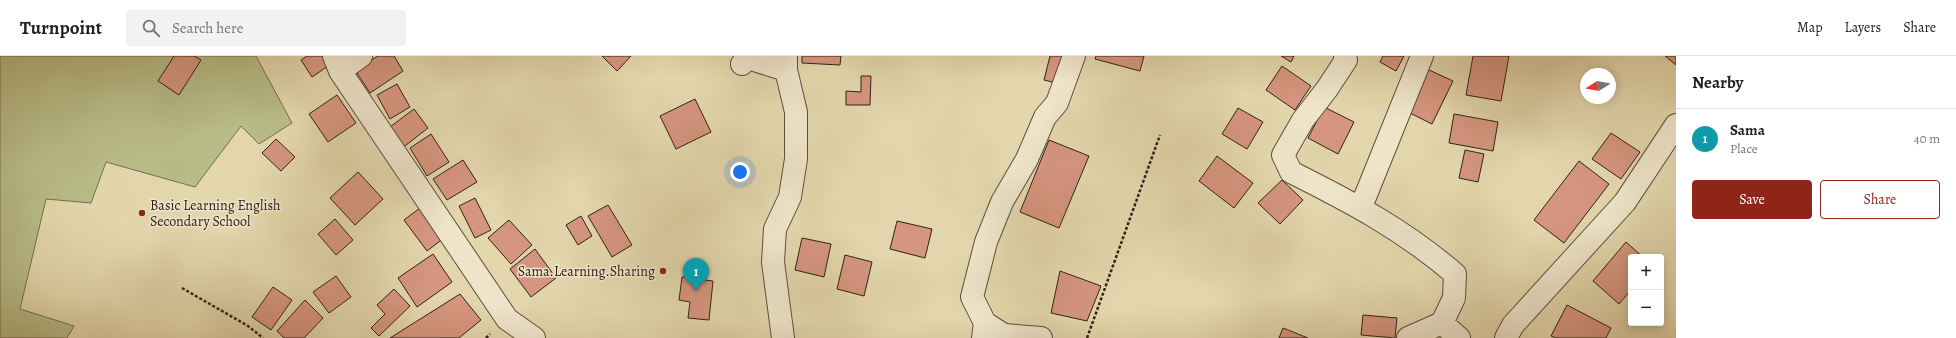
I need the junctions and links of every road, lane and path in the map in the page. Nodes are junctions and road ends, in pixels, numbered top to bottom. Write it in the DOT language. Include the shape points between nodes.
graph roads {
  1 [pos="361,56"];
  2 [pos="1074,56"];
  3 [pos="1344,56"];
  4 [pos="1422,56"];
  5 [pos="786,63"];
  6 [pos="337,64"];
  7 [pos="742,64"];
  8 [pos="1676,125"];
  9 [pos="1160,135"];
  10 [pos="1361,207"];
  11 [pos="182,288"];
  12 [pos="1442,323"];
  13 [pos="984,331"];
  14 [pos="263,338"];
  15 [pos="534,338"];
  16 [pos="783,338"];
  17 [pos="1041,338"];
  18 [pos="1087,338"];
  19 [pos="1408,338"];
  20 [pos="1459,338"];
  21 [pos="1506,338"];
  1 -- 6 [label="street"];
  2 -- 13 [label="street" via="1057,103 1045,117 1027,159 1002,202 986,242 972,297"];
  3 -- 10 [label="street" via="1346,60 1303,120 1284,155 1291,172"];
  4 -- 10 [label="street"];
  5 -- 7 [label="street" via="748,58"];
  5 -- 16 [label="street" via="796,112 796,159 790,197 775,229 773,262"];
  6 -- 15 [label="street" via="507,319"];
  8 -- 21 [label="street" via="1626,202 1513,325"];
  9 -- 18 [label="path"];
  10 -- 12 [label="street" via="1416,242 1455,274 1454,298"];
  11 -- 14 [label="path" via="248,326"];
  12 -- 19 [label="street"];
  12 -- 20 [label="street"];
  13 -- 17 [label="street"];
}
